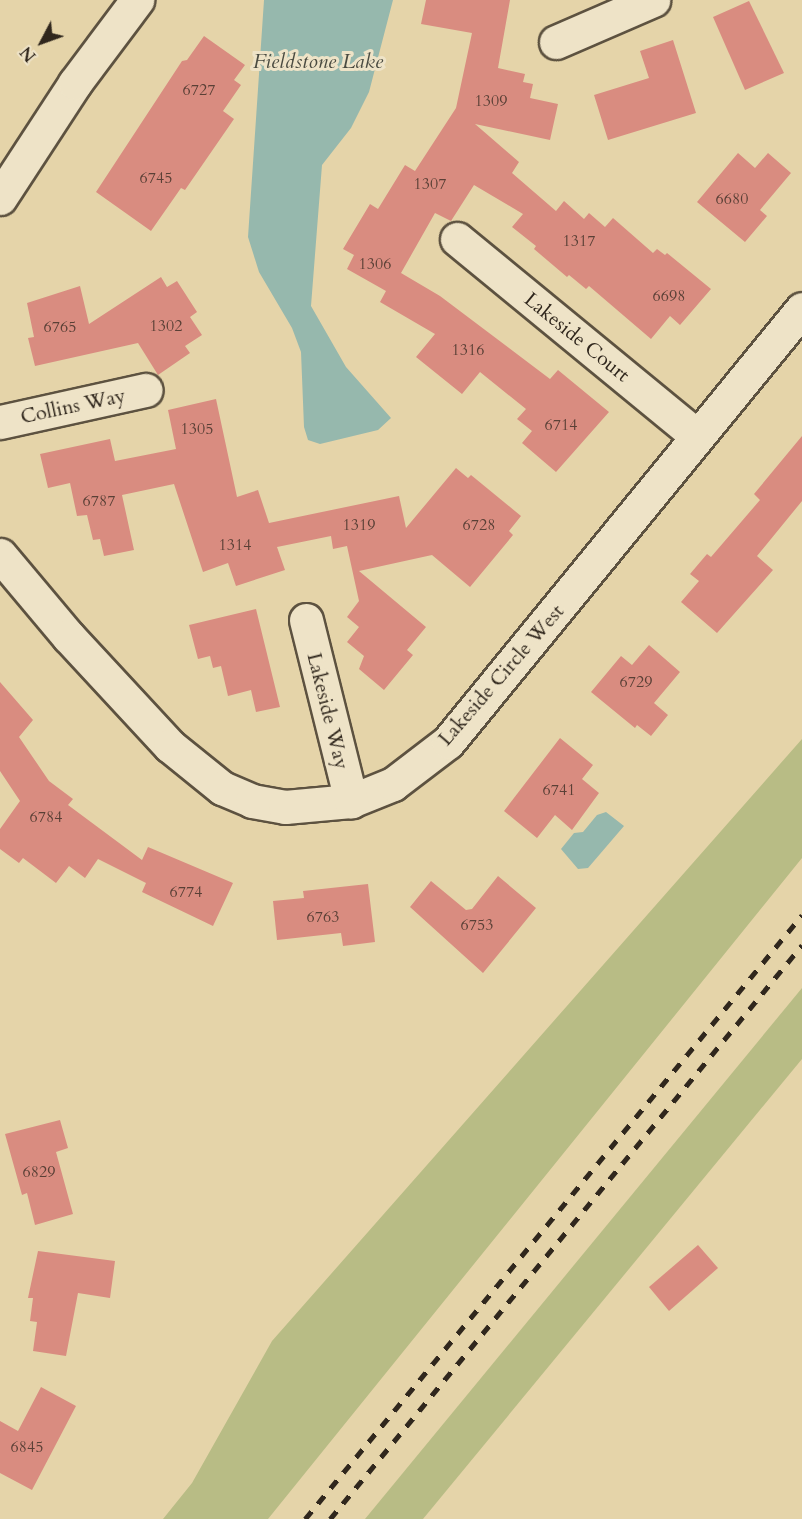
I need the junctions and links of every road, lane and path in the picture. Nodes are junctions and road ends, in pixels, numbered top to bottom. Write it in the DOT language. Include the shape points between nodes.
graph roads {
  1 [pos="137,0"];
  2 [pos="653,0"];
  3 [pos="556,42"];
  4 [pos="0,198"];
  5 [pos="457,239"];
  6 [pos="802,309"];
  7 [pos="146,390"];
  8 [pos="0,422"];
  9 [pos="696,435"];
  10 [pos="0,555"];
  11 [pos="306,620"];
  12 [pos="351,801"];
  1 -- 4 [label="street" via="75,82"];
  2 -- 3 [label="street"];
  5 -- 9 [label="street, Lakeside Court"];
  6 -- 9 [label="street, Lakeside Circle West"];
  7 -- 8 [label="street, Collins Way"];
  9 -- 12 [label="street, Lakeside Circle West" via="448,742 393,784"];
  10 -- 12 [label="street, Lakeside Circle West" via="68,636 170,746 222,788 252,801 285,807"];
  11 -- 12 [label="street, Lakeside Way"];
}
